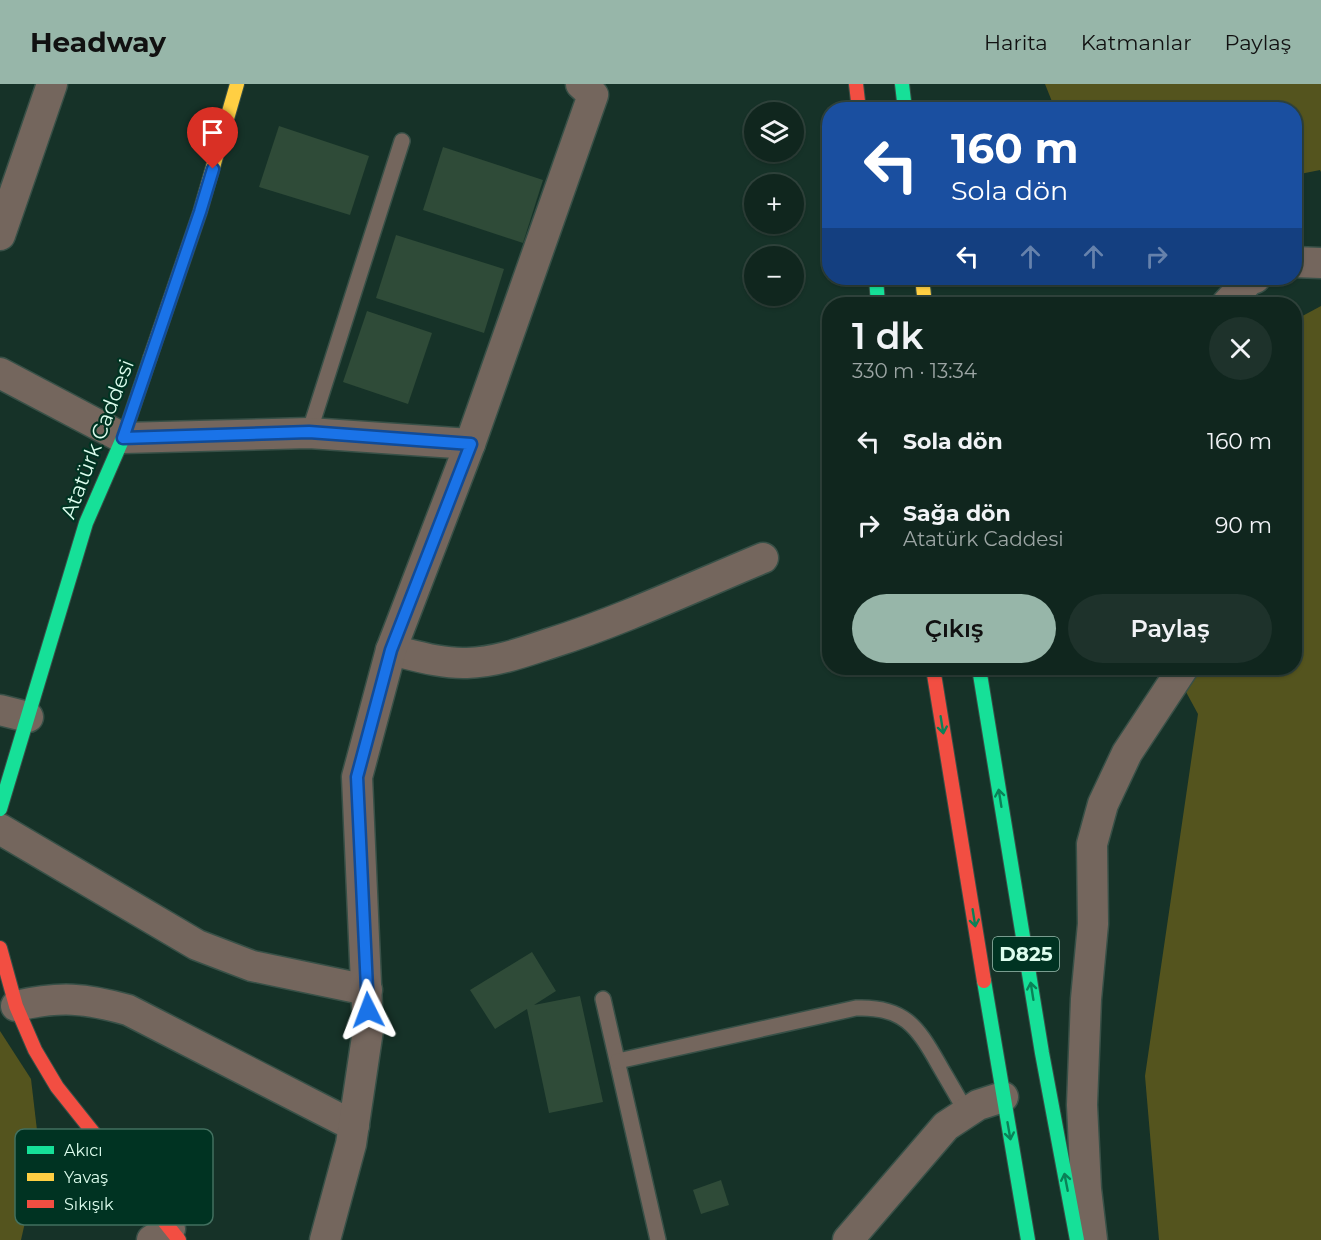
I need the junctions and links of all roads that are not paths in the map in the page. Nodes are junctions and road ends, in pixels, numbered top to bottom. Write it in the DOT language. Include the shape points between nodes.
graph roads {
  1 [pos="52,84"];
  2 [pos="237,84"];
  3 [pos="581,84"];
  4 [pos="856,84"];
  5 [pos="902,84"];
  6 [pos="858,102"];
  7 [pos="904,102"];
  8 [pos="402,141"];
  9 [pos="0,235"];
  10 [pos="1302,263"];
  11 [pos="1321,264"];
  12 [pos="1244,285"];
  13 [pos="1233,297"];
  14 [pos="0,373"];
  15 [pos="309,432"];
  16 [pos="123,438"];
  17 [pos="471,444"];
  18 [pos="763,558"];
  19 [pos="391,650"];
  20 [pos="934,675"];
  21 [pos="980,675"];
  22 [pos="1178,675"];
  23 [pos="14,714"];
  24 [pos="0,809"];
  25 [pos="0,829"];
  26 [pos="0,948"];
  27 [pos="367,990"];
  28 [pos="603,999"];
  29 [pos="16,1006"];
  30 [pos="618,1061"];
  31 [pos="1003,1097"];
  32 [pos="966,1112"];
  33 [pos="354,1126"];
  34 [pos="88,1129"];
  35 [pos="325,1240"];
  36 [pos="658,1240"];
  37 [pos="848,1240"];
  38 [pos="1029,1240"];
  39 [pos="1077,1240"];
  40 [pos="1092,1240"];
  1 -- 9 [label="street"];
  2 -- 16 [label="main road, Atatürk Caddesi" via="200,212"];
  3 -- 17 [label="street" via="593,95"];
  4 -- 6 [label="main road"];
  5 -- 7 [label="main road"];
  8 -- 15 [label="lane"];
  10 -- 11 [label="street"];
  12 -- 13 [label="street"];
  14 -- 16 [label="street"];
  15 -- 16 [label="street"];
  15 -- 17 [label="street"];
  16 -- 23 [label="main road, Atatürk Caddesi" via="86,523"];
  17 -- 19 [label="street"];
  18 -- 19 [label="street" via="584,633 512,656 465,663"];
  19 -- 27 [label="street" via="357,777"];
  20 -- 31 [label="main road, D825, one-way"];
  39 -- 21 [label="main road, D825, one-way"];
  22 -- 40 [label="street" via="1127,753 1103,804 1092,844 1093,924 1082,1105"];
  23 -- 24 [label="main road, Atatürk Caddesi"];
  25 -- 27 [label="street" via="197,945 252,966"];
  26 -- 29 [label="main road"];
  27 -- 33 [label="street" via="368,1030"];
  28 -- 30 [label="lane"];
  29 -- 33 [label="street" via="65,998 128,1010"];
  29 -- 34 [label="main road" via="35,1050"];
  30 -- 32 [label="lane" via="856,1008 879,1009 902,1018 922,1035"];
  30 -- 36 [label="lane"];
  31 -- 32 [label="street"];
  31 -- 38 [label="main road, D825, one-way"];
  32 -- 37 [label="street" via="946,1126"];
  33 -- 35 [label="street"];
}
